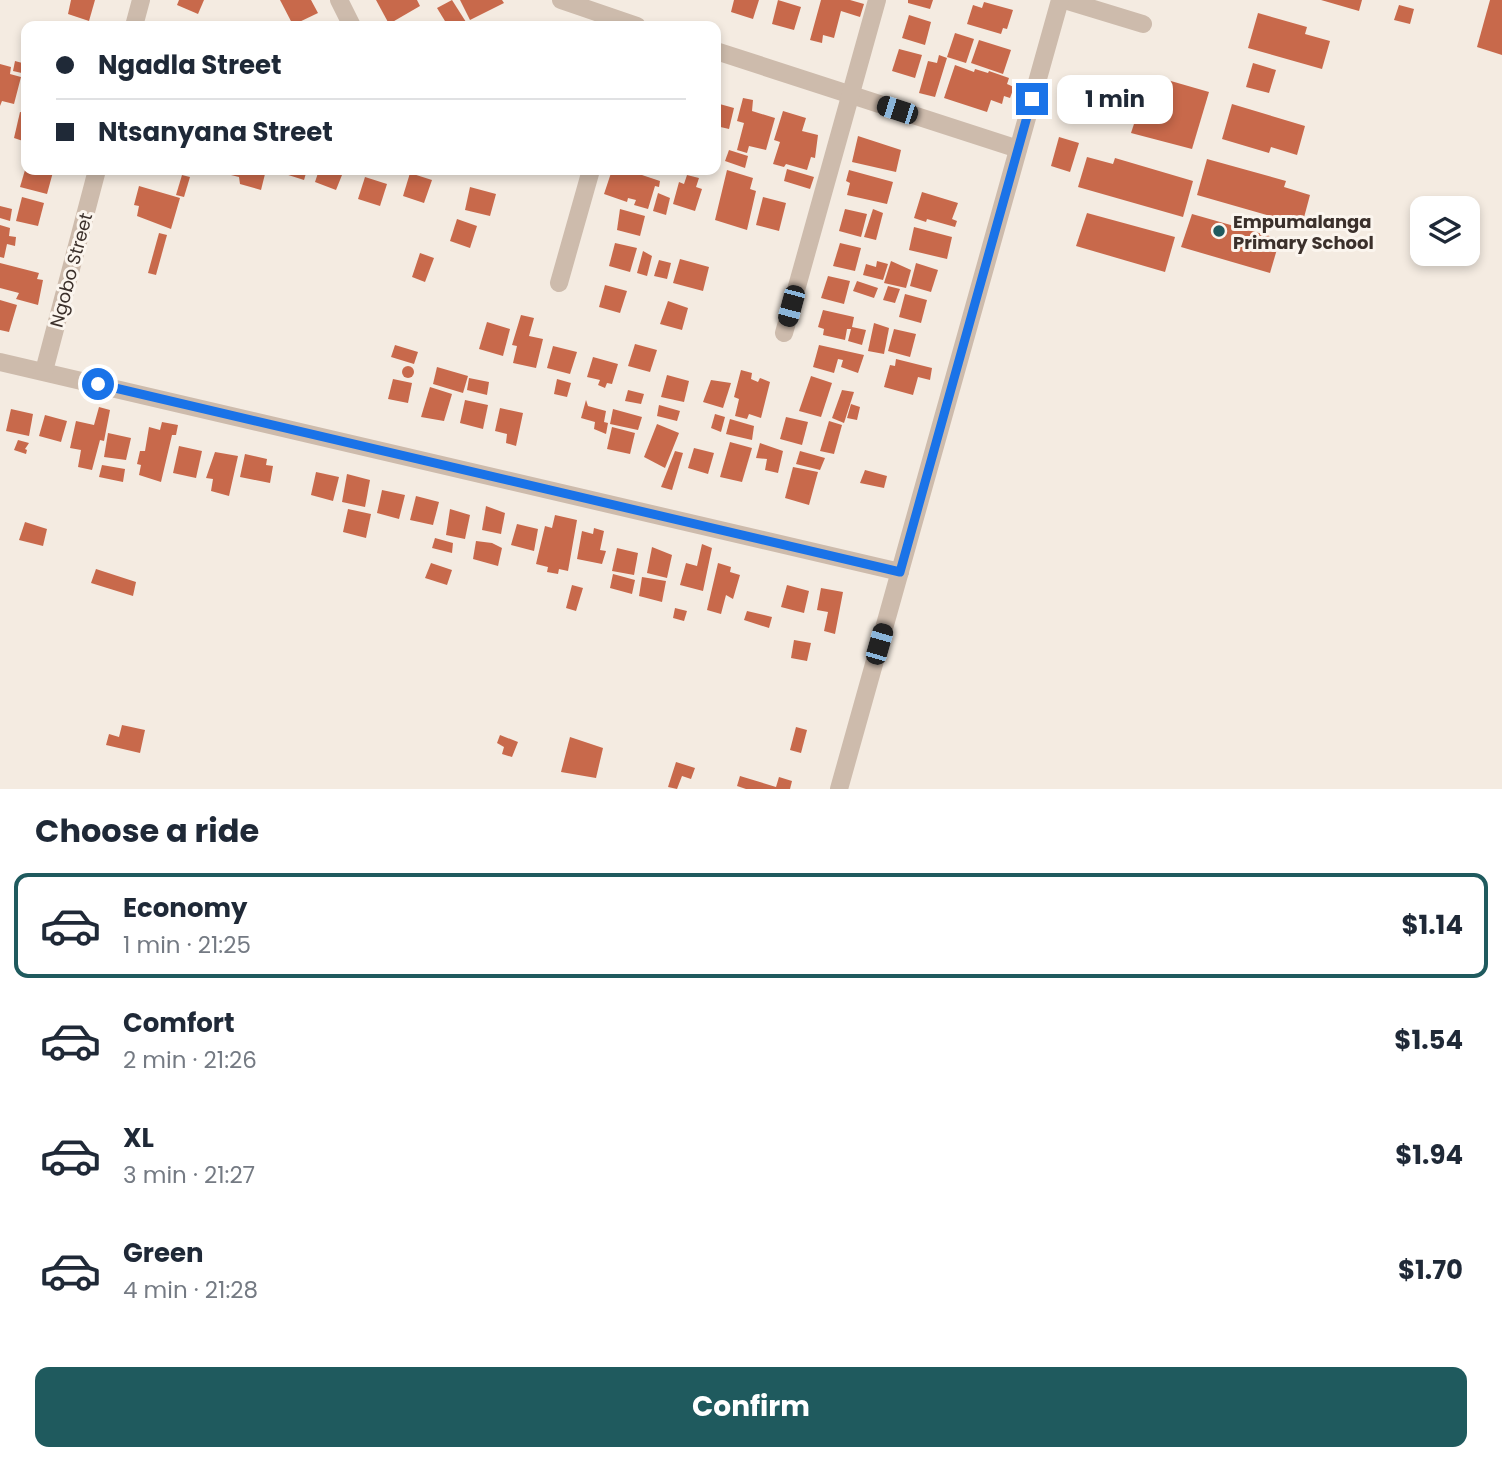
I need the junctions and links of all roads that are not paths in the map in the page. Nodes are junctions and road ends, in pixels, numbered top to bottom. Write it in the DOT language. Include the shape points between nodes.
graph roads {
  1 [pos="141,0"];
  2 [pos="339,0"];
  3 [pos="561,0"];
  4 [pos="877,0"];
  5 [pos="1062,0"];
  6 [pos="135,21"];
  7 [pos="350,21"];
  8 [pos="619,21"];
  9 [pos="1143,24"];
  10 [pos="721,53"];
  11 [pos="849,94"];
  12 [pos="1018,149"];
  13 [pos="96,175"];
  14 [pos="590,175"];
  15 [pos="559,283"];
  16 [pos="784,333"];
  17 [pos="0,362"];
  18 [pos="44,371"];
  19 [pos="900,572"];
  20 [pos="839,789"];
  1 -- 6 [label="street"];
  2 -- 7 [label="street"];
  3 -- 8 [label="street"];
  4 -- 11 [label="street"];
  5 -- 9 [label="street"];
  5 -- 12 [label="street"];
  10 -- 11 [label="street"];
  11 -- 12 [label="street"];
  11 -- 16 [label="street"];
  12 -- 19 [label="street"];
  13 -- 18 [label="street, Ngobo Street"];
  14 -- 15 [label="street"];
  17 -- 18 [label="street"];
  18 -- 19 [label="street"];
  19 -- 20 [label="street"];
}
